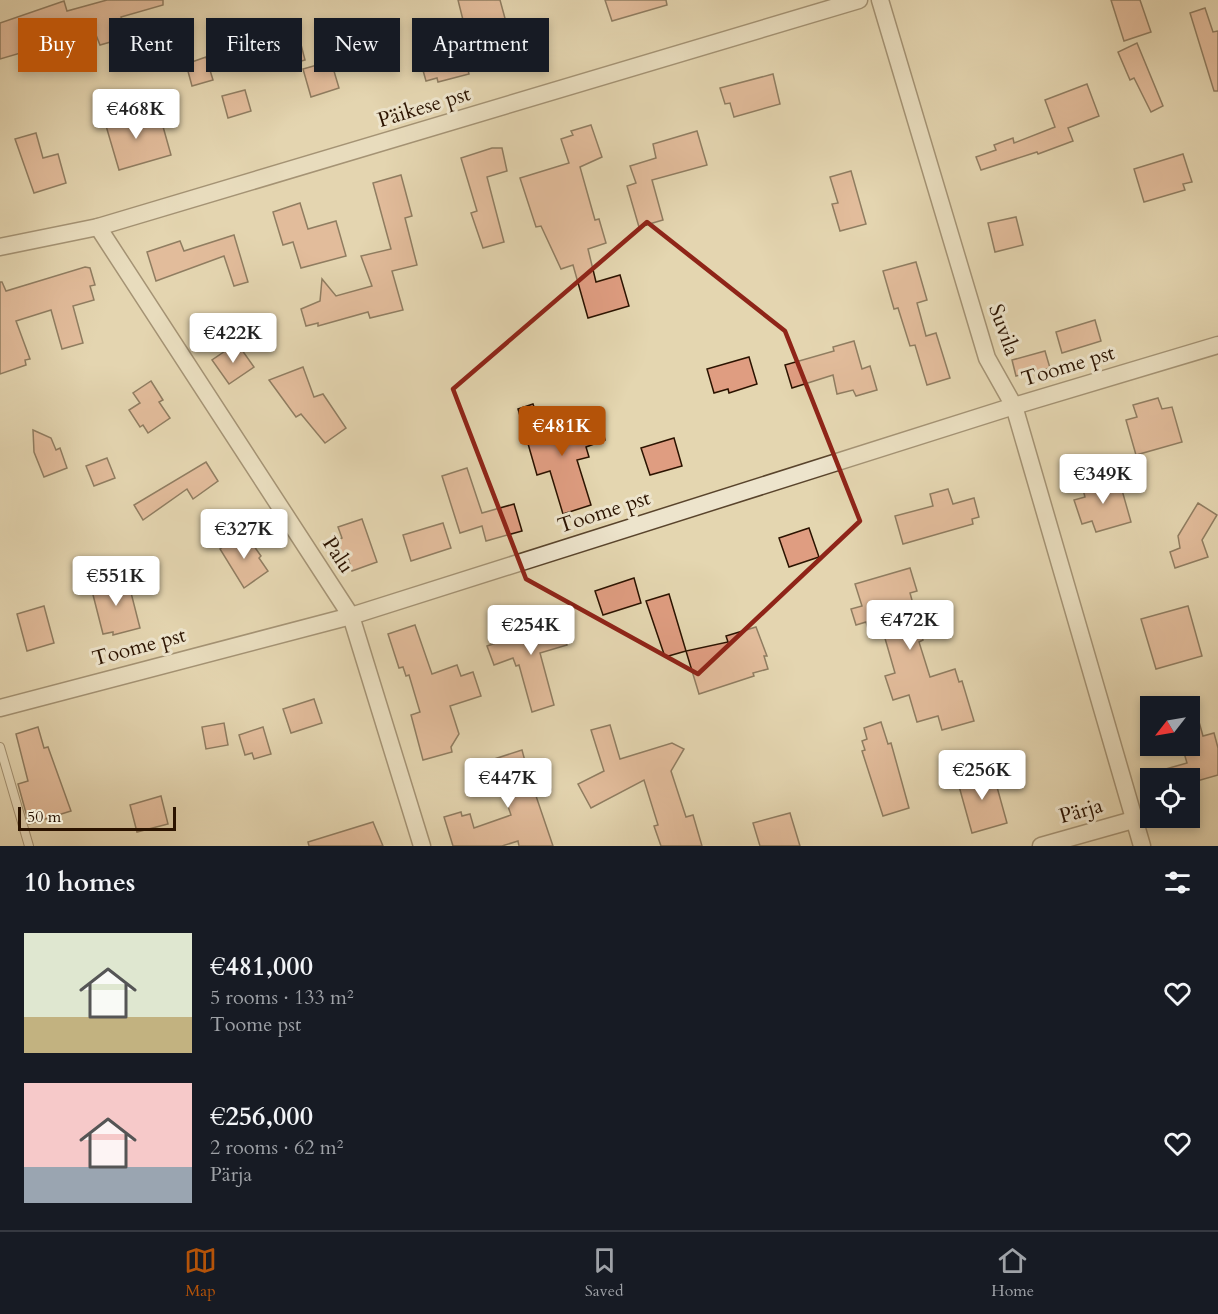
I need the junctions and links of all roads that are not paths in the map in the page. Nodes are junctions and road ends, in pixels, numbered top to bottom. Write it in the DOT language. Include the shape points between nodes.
graph roads {
  1 [pos="859,0"];
  2 [pos="879,0"];
  3 [pos="98,227"];
  4 [pos="0,247"];
  5 [pos="1218,345"];
  6 [pos="1014,406"];
  7 [pos="351,616"];
  8 [pos="0,708"];
  9 [pos="0,747"];
  10 [pos="1133,820"];
  11 [pos="29,846"];
  12 [pos="422,846"];
  13 [pos="1041,846"];
  14 [pos="1142,846"];
  1 -- 3 [label="street, Päikese pst"];
  2 -- 6 [label="street, Suvila" via="987,358"];
  3 -- 4 [label="street, Päikese pst"];
  3 -- 7 [label="street, Palu"];
  5 -- 6 [label="street, Toome pst"];
  6 -- 7 [label="street, Toome pst"];
  6 -- 10 [label="street, Suvila"];
  7 -- 8 [label="street, Toome pst"];
  7 -- 12 [label="street, Palu"];
  9 -- 11 [label="lane"];
  10 -- 13 [label="street, Pärja"];
  10 -- 14 [label="street, Suvila"];
}
